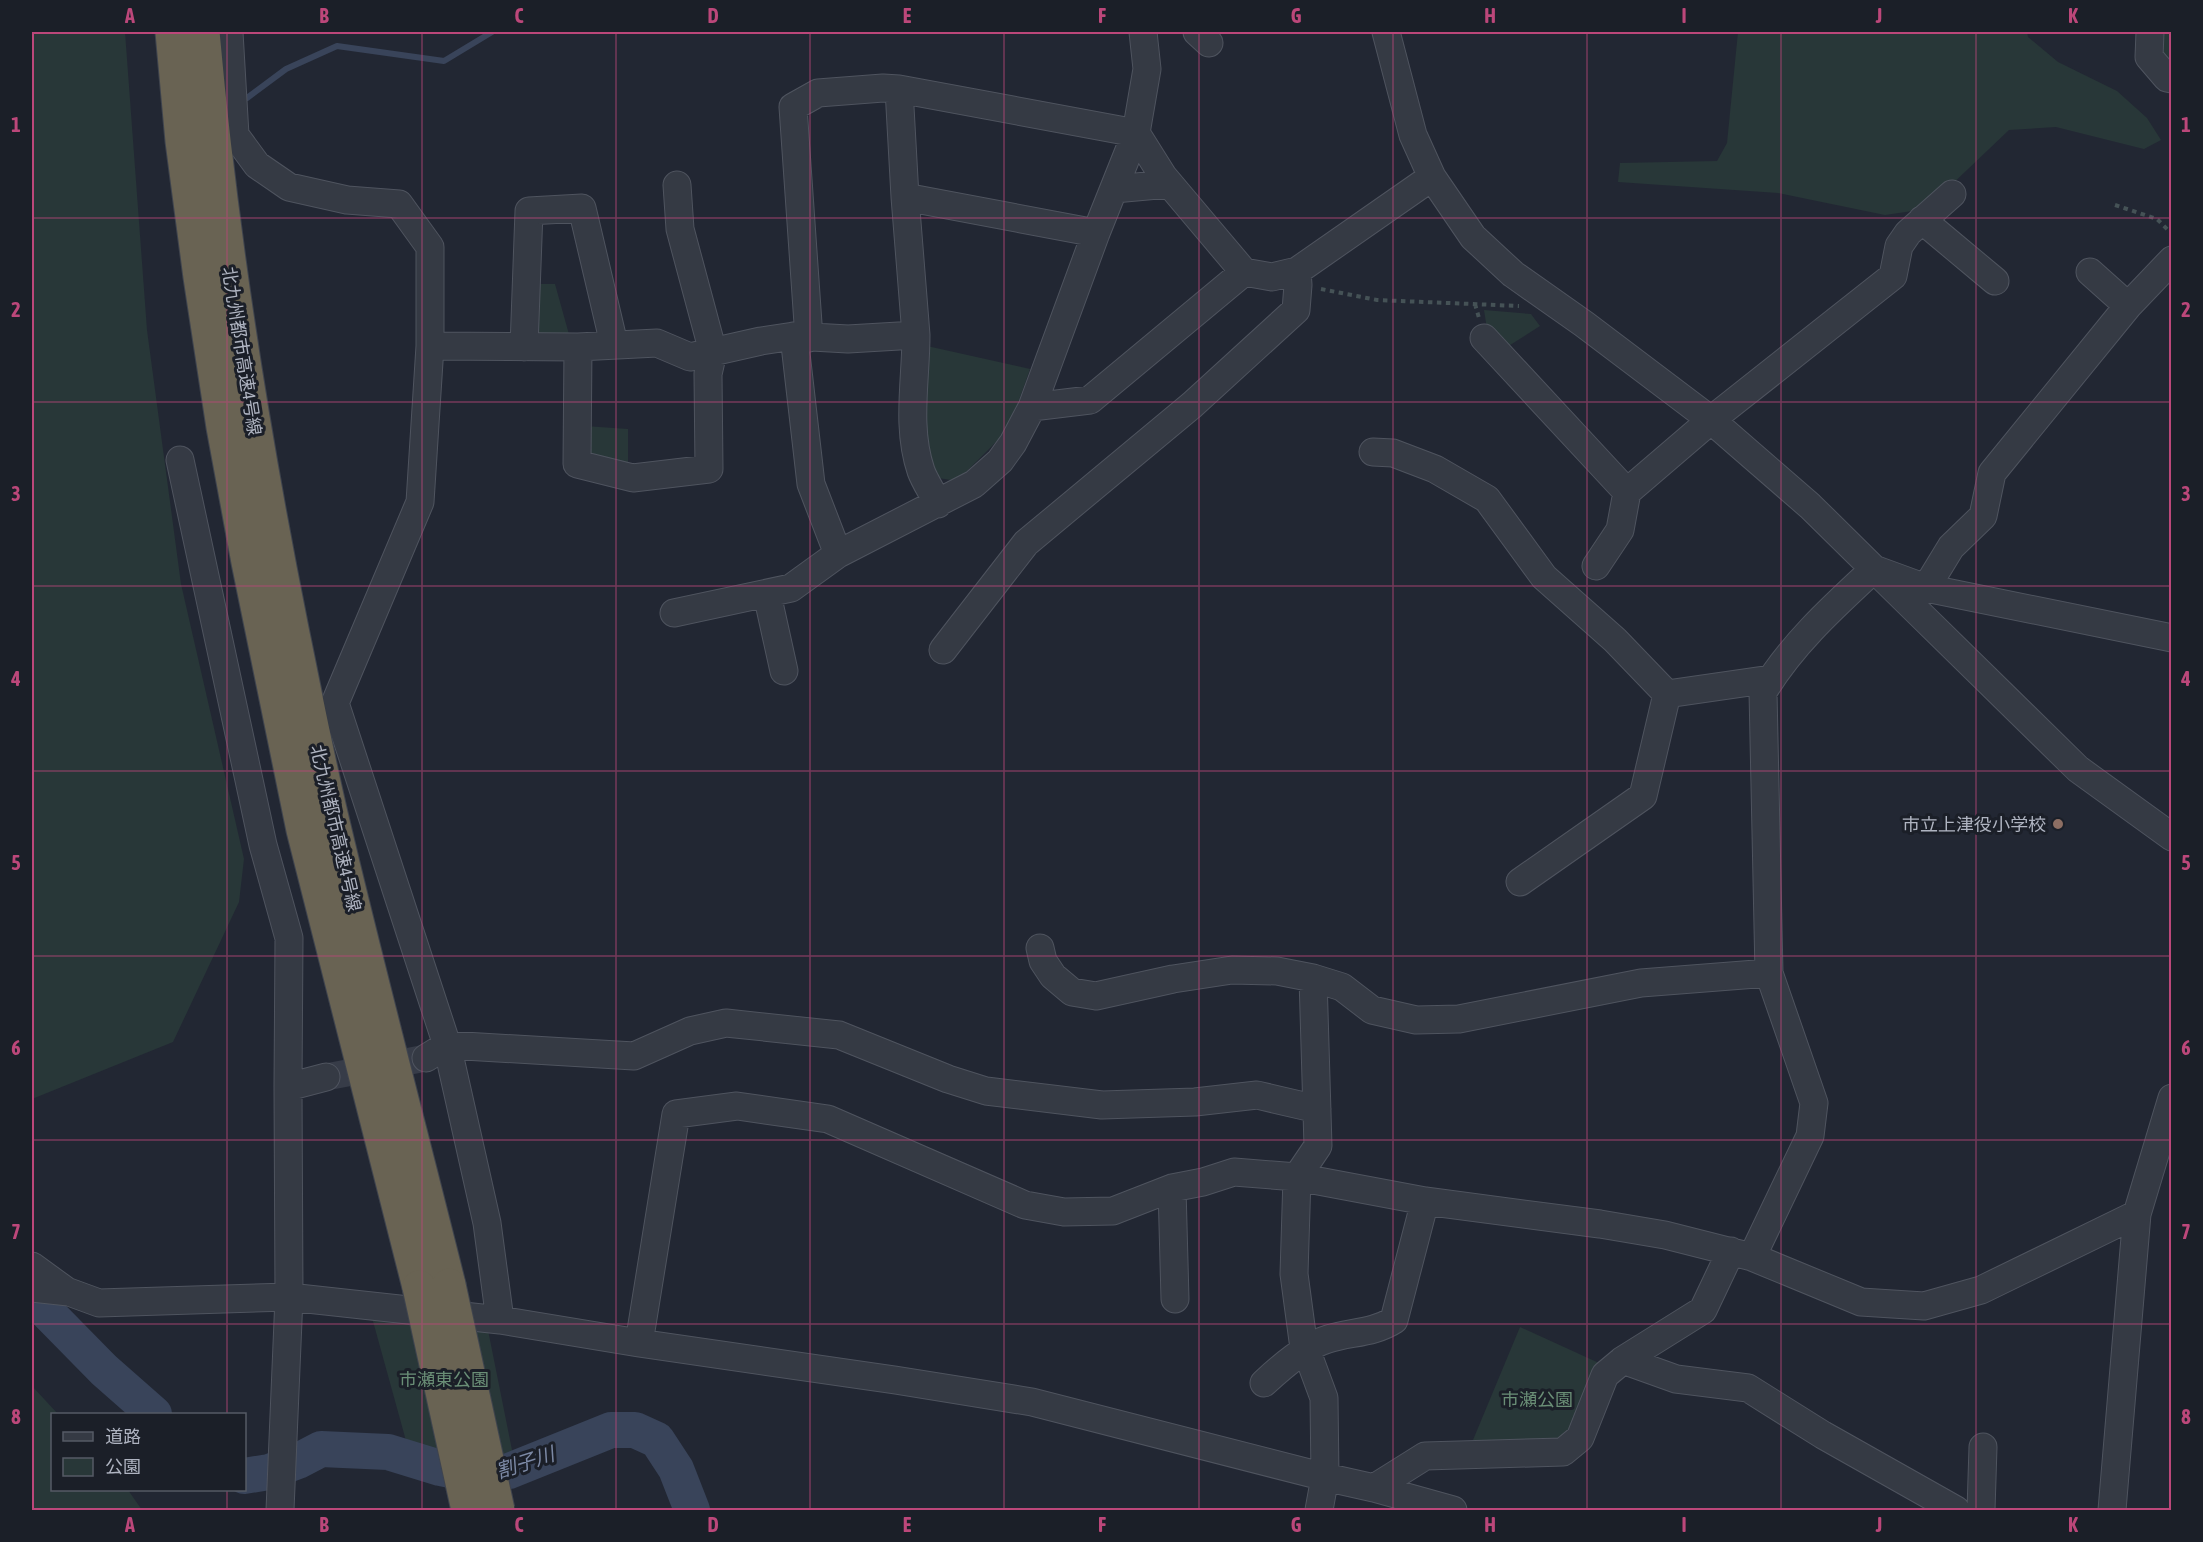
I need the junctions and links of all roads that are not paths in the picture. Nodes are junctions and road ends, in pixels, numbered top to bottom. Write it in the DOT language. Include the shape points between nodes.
graph roads {
  1 [pos="172,32"];
  2 [pos="203,32"];
  3 [pos="229,32"];
  4 [pos="1143,32"];
  5 [pos="1386,32"];
  6 [pos="2150,32"];
  7 [pos="2172,79"];
  8 [pos="899,89"];
  9 [pos="1136,133"];
  10 [pos="197,139"];
  11 [pos="1432,177"];
  12 [pos="1169,184"];
  13 [pos="677,185"];
  14 [pos="1114,189"];
  15 [pos="1952,194"];
  16 [pos="905,197"];
  17 [pos="1922,220"];
  18 [pos="1096,233"];
  19 [pos="2172,260"];
  20 [pos="1244,272"];
  21 [pos="2090,272"];
  22 [pos="1298,278"];
  23 [pos="1995,281"];
  24 [pos="2127,306"];
  25 [pos="916,335"];
  26 [pos="802,337"];
  27 [pos="1484,338"];
  28 [pos="614,344"];
  29 [pos="430,346"];
  30 [pos="524,347"];
  31 [pos="578,347"];
  32 [pos="713,352"];
  33 [pos="1032,407"];
  34 [pos="1711,420"];
  35 [pos="1373,452"];
  36 [pos="180,460"];
  37 [pos="1627,492"];
  38 [pos="938,504"];
  39 [pos="838,554"];
  40 [pos="1596,566"];
  41 [pos="1874,569"];
  42 [pos="1926,588"];
  43 [pos="767,594"];
  44 [pos="674,613"];
  45 [pos="2172,638"];
  46 [pos="944,650"];
  47 [pos="784,671"];
  48 [pos="1771,679"];
  49 [pos="1667,694"];
  50 [pos="2172,837"];
  51 [pos="1520,882"];
  52 [pos="1040,948"];
  53 [pos="1769,973"];
  54 [pos="1313,978"];
  55 [pos="436,1052"];
  56 [pos="326,1077"];
  57 [pos="288,1087"];
  58 [pos="2172,1098"];
  59 [pos="1317,1109"];
  60 [pos="1297,1177"];
  61 [pos="1172,1188"];
  62 [pos="1425,1202"];
  63 [pos="2137,1214"];
  64 [pos="1741,1254"];
  65 [pos="44,1284"];
  66 [pos="434,1286"];
  67 [pos="289,1297"];
  68 [pos="1175,1299"];
  69 [pos="500,1320"];
  70 [pos="639,1343"];
  71 [pos="1306,1351"];
  72 [pos="1623,1360"];
  73 [pos="1264,1383"];
  74 [pos="1983,1447"];
  75 [pos="1325,1477"];
  76 [pos="1374,1488"];
  77 [pos="282,1501"];
  78 [pos="468,1510"];
  79 [pos="498,1510"];
  80 [pos="1319,1510"];
  81 [pos="1453,1510"];
  82 [pos="1956,1510"];
  83 [pos="1981,1510"];
  84 [pos="2112,1510"];
  1 -- 10 [label="highway"];
  2 -- 10 [label="highway"];
  3 -- 29 [label="street" via="235,135 257,165 289,187 347,200 399,204 430,247"];
  4 -- 9 [label="street" via="1147,69"];
  5 -- 11 [label="street" via="1413,135"];
  6 -- 7 [label="street" via="2149,57"];
  8 -- 9 [label="street"];
  8 -- 16 [label="street"];
  8 -- 26 [label="street" via="818,93 793,107"];
  9 -- 12 [label="street"];
  9 -- 14 [label="street"];
  10 -- 66 [label="highway, 北九州都市高速4号線" via="230,277 252,420 303,681"];
  11 -- 22 [label="street"];
  11 -- 34 [label="street" via="1473,237 1513,274"];
  12 -- 14 [label="street"];
  12 -- 20 [label="street"];
  13 -- 32 [label="street" via="680,229"];
  14 -- 18 [label="street"];
  15 -- 17 [label="street"];
  16 -- 18 [label="street"];
  16 -- 25 [label="street"];
  17 -- 23 [label="street"];
  17 -- 34 [label="street" via="1899,246 1893,276"];
  18 -- 33 [label="street"];
  19 -- 24 [label="street"];
  20 -- 22 [label="street"];
  20 -- 33 [label="street" via="1090,400"];
  21 -- 24 [label="street"];
  22 -- 46 [label="street" via="1296,310 1192,405 1026,543"];
  24 -- 42 [label="street" via="1992,473 1983,516 1951,547"];
  25 -- 26 [label="street"];
  25 -- 38 [label="street" via="912,420 921,470"];
  26 -- 32 [label="street"];
  26 -- 39 [label="street" via="811,484"];
  27 -- 37 [label="street"];
  28 -- 30 [label="street" via="582,208 530,211"];
  28 -- 31 [label="street"];
  28 -- 32 [label="street" via="657,343 690,357"];
  29 -- 30 [label="street"];
  29 -- 55 [label="street" via="420,502 335,703"];
  30 -- 31 [label="street"];
  31 -- 32 [label="street" via="577,464 633,478 709,469 708,374"];
  33 -- 38 [label="street" via="1000,461 974,484"];
  34 -- 37 [label="street"];
  34 -- 41 [label="street" via="1810,506"];
  35 -- 49 [label="street" via="1393,453 1435,469 1487,499 1544,577 1615,640"];
  36 -- 57 [label="street" via="263,845 289,938"];
  37 -- 40 [label="street" via="1620,530"];
  38 -- 39 [label="street"];
  39 -- 43 [label="street" via="791,588"];
  41 -- 42 [label="street"];
  41 -- 48 [label="street" via="1811,628"];
  41 -- 50 [label="street" via="2078,769"];
  42 -- 45 [label="street"];
  43 -- 44 [label="street"];
  43 -- 47 [label="street"];
  48 -- 49 [label="street"];
  48 -- 53 [label="street" via="1763,692"];
  49 -- 51 [label="street" via="1643,796"];
  52 -- 54 [label="street" via="1053,976 1072,992 1096,996 1232,970 1277,971"];
  53 -- 54 [label="street" via="1641,982 1459,1019 1416,1020 1372,1011 1342,987"];
  53 -- 64 [label="street" via="1814,1103 1810,1136"];
  54 -- 59 [label="street"];
  55 -- 59 [label="street" via="634,1056 690,1030 726,1023 839,1035 986,1091 1102,1106 1257,1095"];
  55 -- 69 [label="street" via="487,1223"];
  56 -- 57 [label="street"];
  57 -- 67 [label="street"];
  58 -- 63 [label="street"];
  59 -- 60 [label="street" via="1318,1146"];
  60 -- 61 [label="street" via="1234,1172"];
  60 -- 62 [label="street"];
  60 -- 71 [label="street" via="1294,1274"];
  61 -- 68 [label="street"];
  61 -- 70 [label="street" via="1113,1211 1064,1212 1025,1205 828,1119 737,1106 676,1114"];
  62 -- 64 [label="street" via="1600,1224"];
  62 -- 71 [label="street" via="1394,1320 1382,1328 1325,1339"];
  63 -- 64 [label="street" via="1981,1290 1924,1306 1861,1302"];
  63 -- 84 [label="street"];
  64 -- 72 [label="street" via="1703,1310"];
  65 -- 67 [label="street" via="99,1303"];
  66 -- 78 [label="highway, 北九州都市高速4号線, bridge"];
  66 -- 79 [label="highway, 北九州都市高速4号線, bridge"];
  67 -- 69 [label="street"];
  67 -- 77 [label="street"];
  69 -- 70 [label="street"];
  70 -- 75 [label="street" via="1032,1402"];
  71 -- 73 [label="street"];
  71 -- 75 [label="street" via="1324,1398"];
  72 -- 76 [label="street" via="1605,1375 1580,1438 1563,1452 1425,1456"];
  72 -- 82 [label="street" via="1676,1380 1748,1388"];
  74 -- 83 [label="street"];
  75 -- 76 [label="street"];
  75 -- 80 [label="street"];
  76 -- 81 [label="street"];
}
